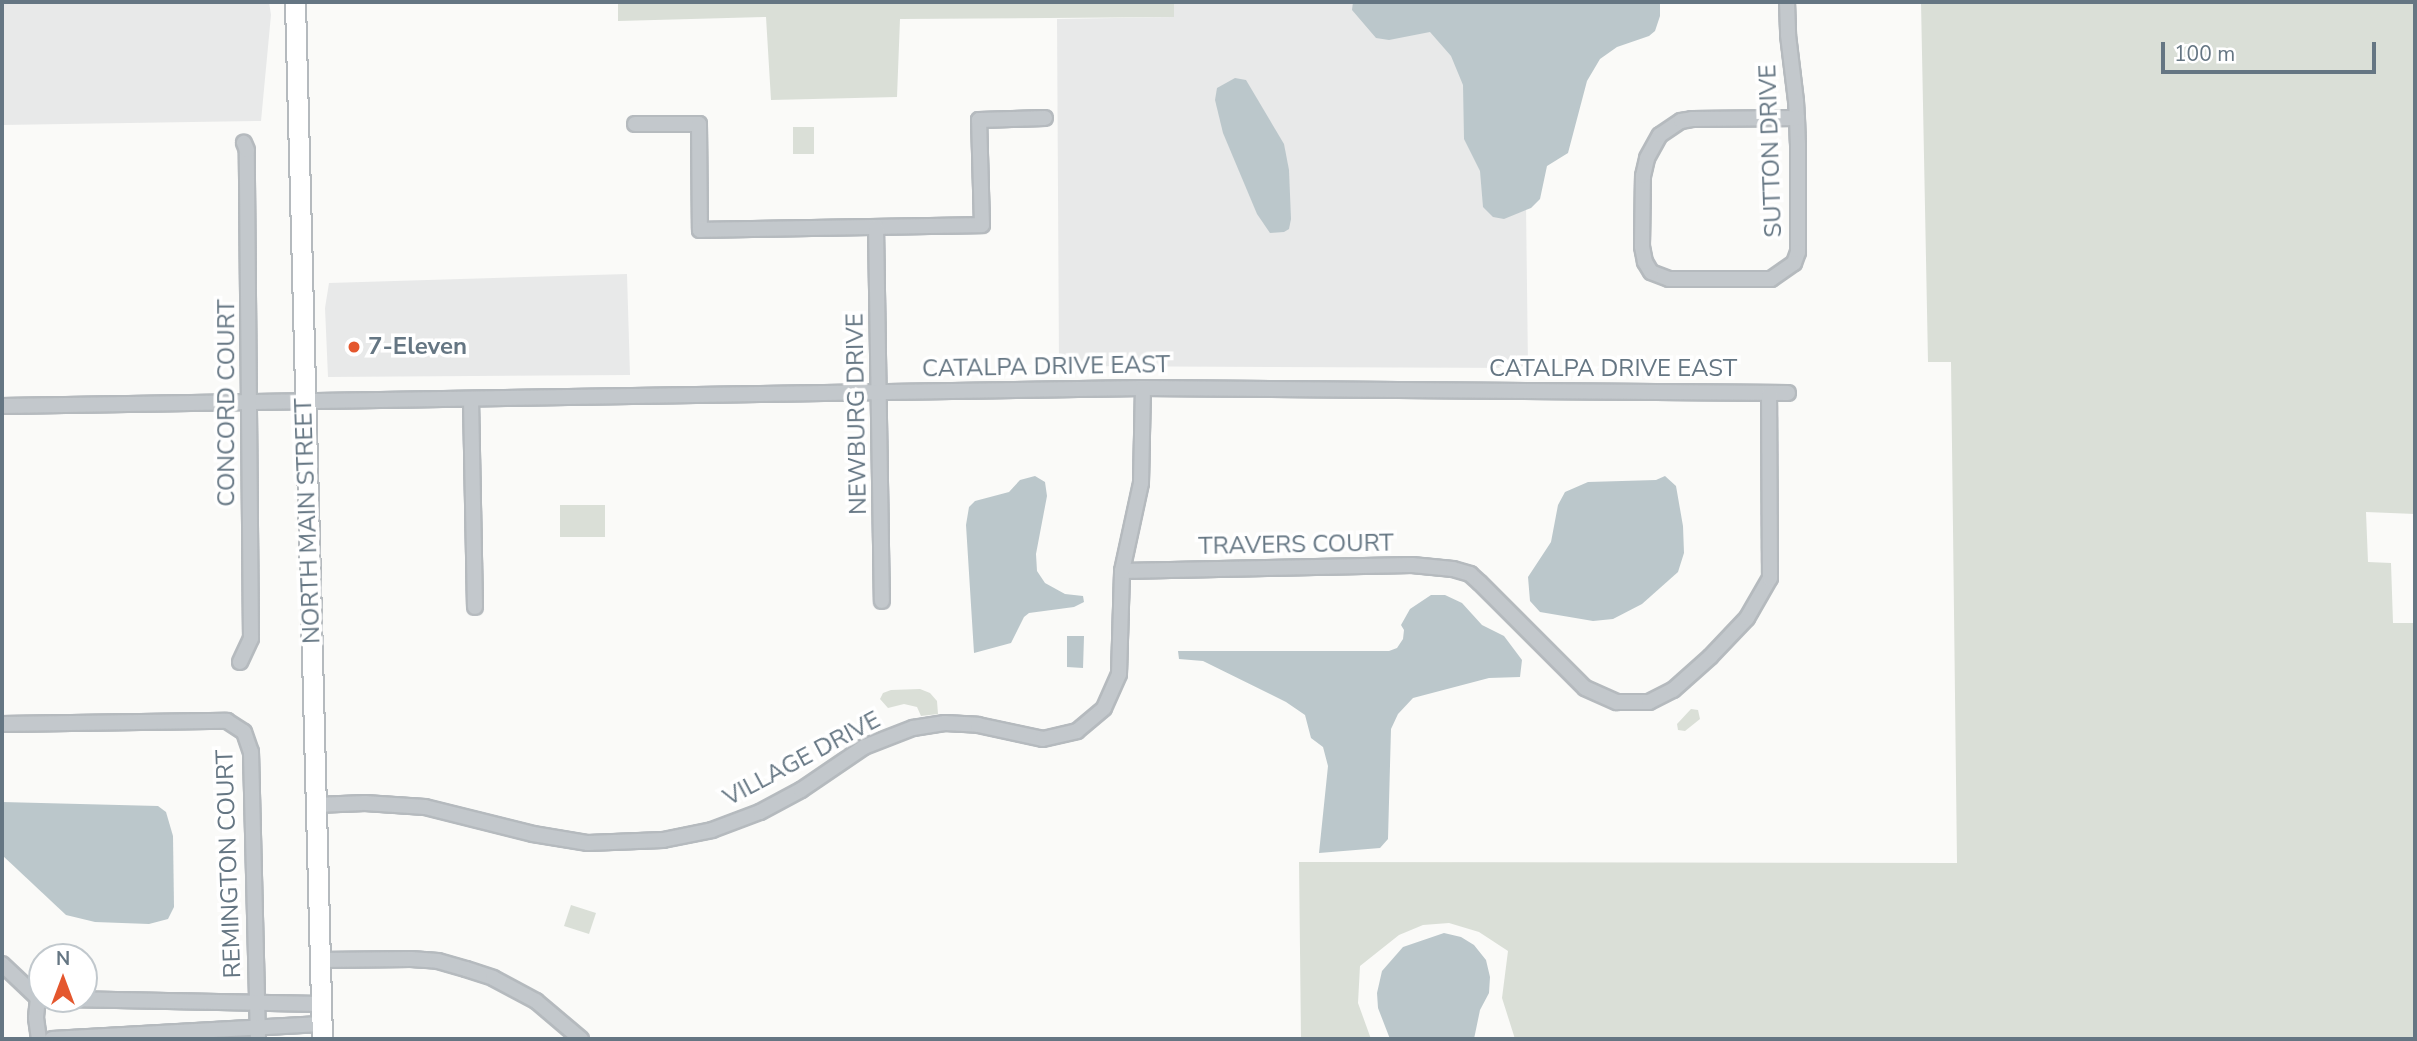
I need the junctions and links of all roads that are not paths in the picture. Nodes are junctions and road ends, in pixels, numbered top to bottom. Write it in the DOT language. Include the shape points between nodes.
graph roads {
  1 [pos="295,2"];
  2 [pos="1787,2"];
  3 [pos="1045,118"];
  4 [pos="1797,118"];
  5 [pos="635,124"];
  6 [pos="244,143"];
  7 [pos="876,227"];
  8 [pos="1143,388"];
  9 [pos="880,392"];
  10 [pos="1769,393"];
  11 [pos="1788,393"];
  12 [pos="471,399"];
  13 [pos="247,402"];
  14 [pos="304,402"];
  15 [pos="2,406"];
  16 [pos="1122,571"];
  17 [pos="882,601"];
  18 [pos="475,607"];
  19 [pos="240,662"];
  20 [pos="2,724"];
  21 [pos="316,805"];
  22 [pos="320,960"];
  23 [pos="2,964"];
  24 [pos="28,987"];
  25 [pos="98,1000"];
  26 [pos="321,1004"];
  27 [pos="257,1005"];
  28 [pos="37,1013"];
  29 [pos="258,1032"];
  30 [pos="321,1032"];
  31 [pos="39,1039"];
  32 [pos="52,1039"];
  33 [pos="581,1039"];
  1 -- 14 [label="main road, NORTH MAIN STREET"];
  2 -- 4 [label="street, SUTTON DRIVE"];
  3 -- 7 [label="street" via="979,120 982,225"];
  4 -- 4 [label="street, SUTTON DRIVE" via="1692,119 1670,126 1652,146 1644,169 1642,234 1647,267 1655,275 1669,279 1771,279 1787,271 1797,258"];
  5 -- 7 [label="street" via="699,124 700,230"];
  6 -- 13 [label="street, CONCORD COURT"];
  7 -- 9 [label="street, NEWBURG DRIVE"];
  8 -- 9 [label="street, CATALPA DRIVE EAST"];
  8 -- 10 [label="street, CATALPA DRIVE EAST"];
  8 -- 16 [label="street, VILLAGE DRIVE" via="1140,483"];
  9 -- 12 [label="street, CATALPA DRIVE EAST"];
  9 -- 17 [label="street, NEWBURG DRIVE"];
  10 -- 11 [label="street, CATALPA DRIVE EAST"];
  10 -- 16 [label="street, TRAVERS COURT" via="1770,578 1746,618 1692,674 1661,698 1641,704 1605,699 1585,688 1470,574 1436,565"];
  12 -- 14 [label="street, CATALPA DRIVE EAST"];
  12 -- 18 [label="street"];
  13 -- 14 [label="street, CATALPA DRIVE EAST"];
  13 -- 15 [label="street, CATALPA DRIVE EAST"];
  13 -- 19 [label="street, CONCORD COURT" via="251,638"];
  14 -- 21 [label="main road, NORTH MAIN STREET"];
  16 -- 21 [label="street, VILLAGE DRIVE" via="1120,660 1113,693 1092,720 1059,737 1043,739 960,723 914,728 864,747 760,812 663,841 588,843 425,807"];
  20 -- 27 [label="street, REMINGTON COURT" via="200,720 236,725 249,740 251,752"];
  21 -- 22 [label="main road, NORTH MAIN STREET"];
  22 -- 26 [label="main road, NORTH MAIN STREET"];
  22 -- 33 [label="street" via="411,959 466,969 536,1001"];
  23 -- 24 [label="street"];
  25 -- 27 [label="street"];
  26 -- 27 [label="street, REMINGTON COURT"];
  26 -- 30 [label="main road, NORTH MAIN STREET"];
  27 -- 29 [label="street, REMINGTON COURT"];
  28 -- 31 [label="street"];
  29 -- 30 [label="street"];
  29 -- 32 [label="street"];
}
